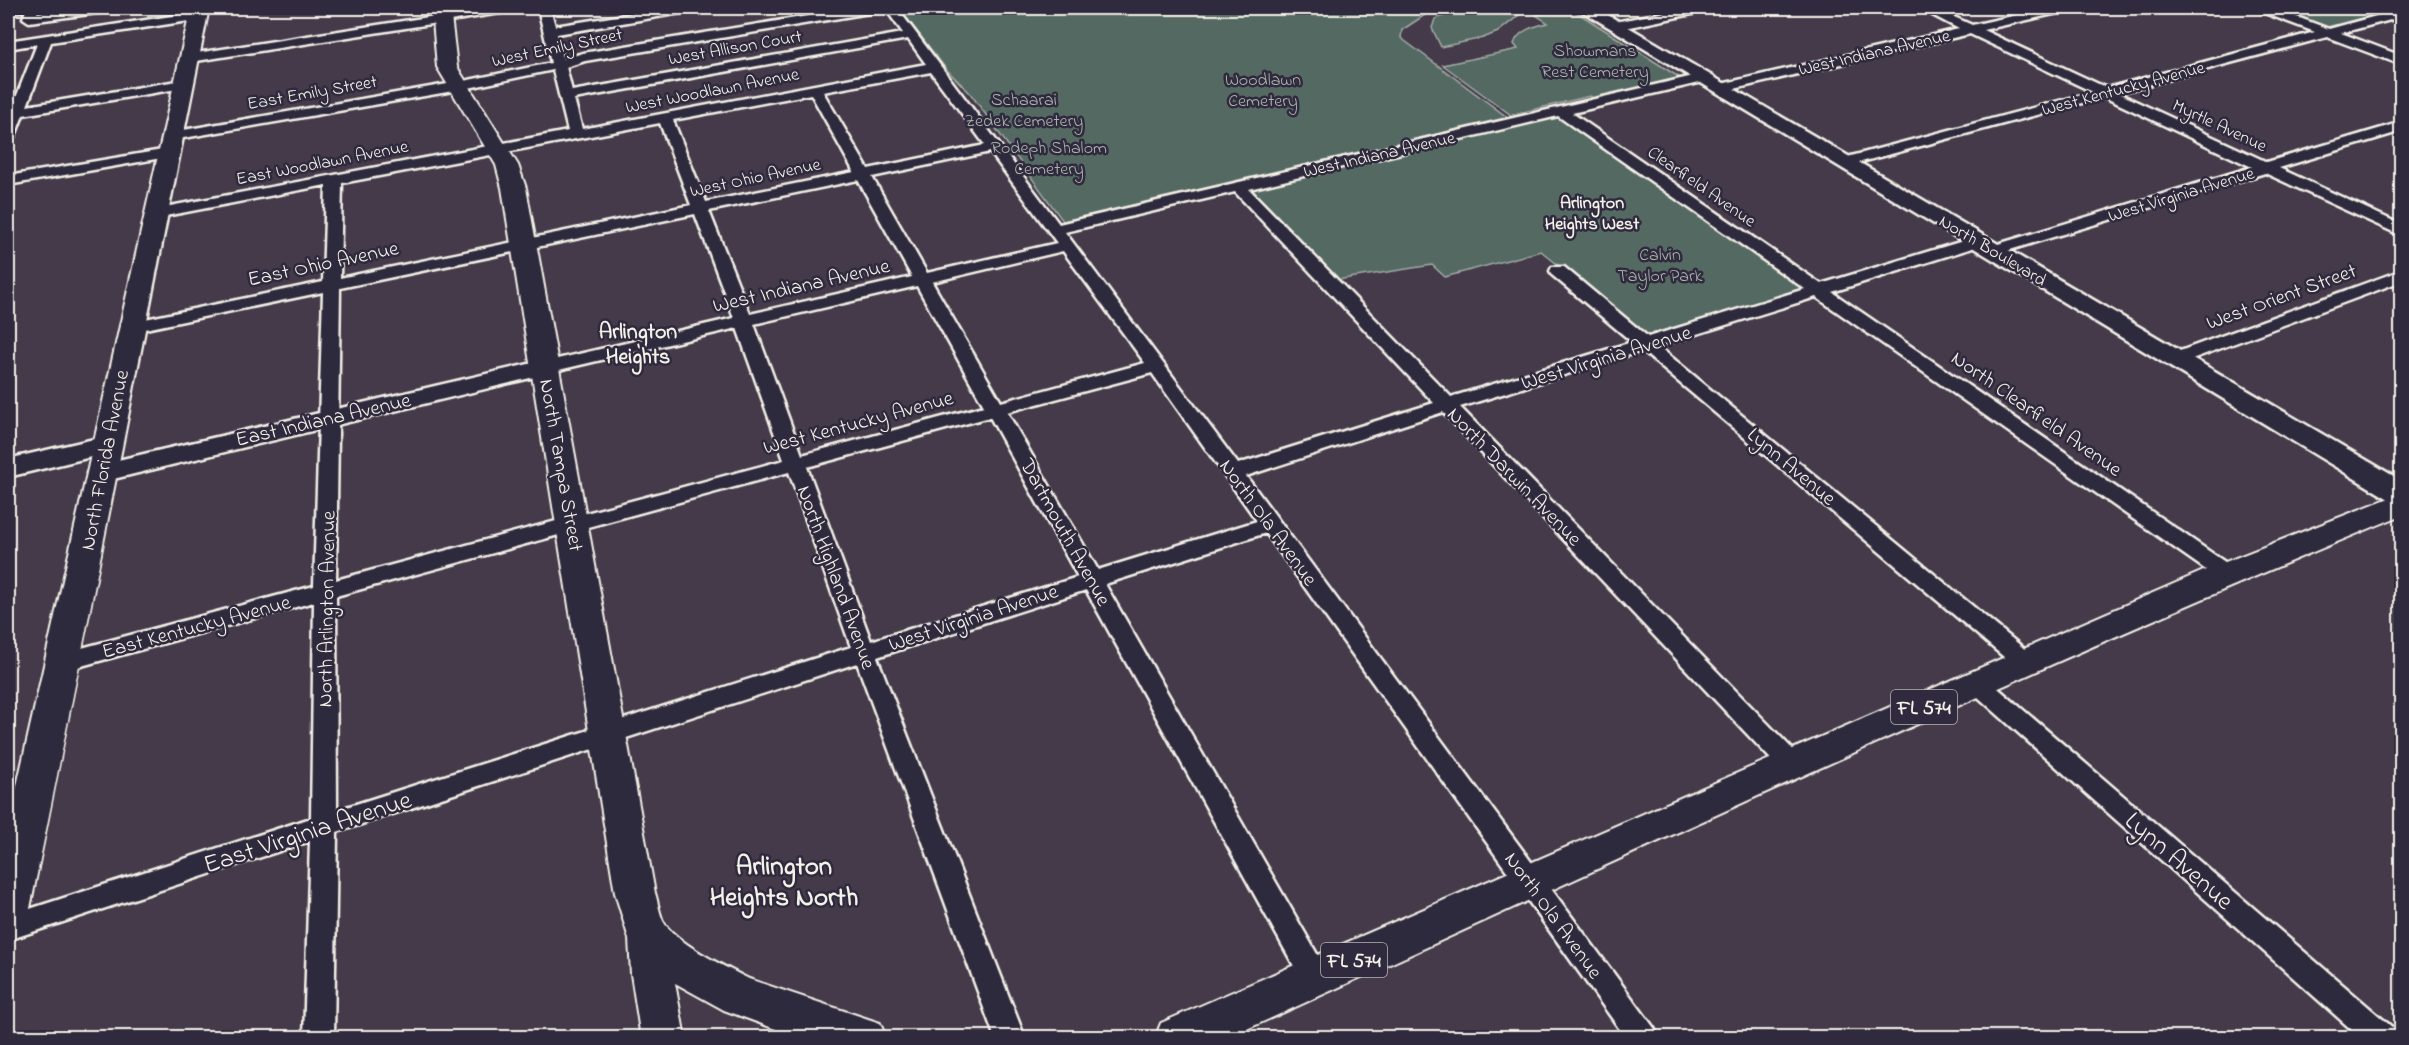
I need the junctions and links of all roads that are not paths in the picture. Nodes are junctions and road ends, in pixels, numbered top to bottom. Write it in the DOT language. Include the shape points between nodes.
graph roads {
  1 [pos="18,8"];
  2 [pos="105,8"];
  3 [pos="507,8"];
  4 [pos="544,8"];
  5 [pos="687,8"];
  6 [pos="875,8"];
  7 [pos="891,8"];
  8 [pos="1585,8"];
  9 [pos="1702,8"];
  10 [pos="1925,8"];
  11 [pos="2063,8"];
  12 [pos="2262,8"];
  13 [pos="8,9"];
  14 [pos="199,12"];
  15 [pos="31,13"];
  16 [pos="442,13"];
  17 [pos="2402,13"];
  18 [pos="1616,26"];
  19 [pos="1970,29"];
  20 [pos="550,31"];
  21 [pos="2328,33"];
  22 [pos="911,35"];
  23 [pos="46,39"];
  24 [pos="8,45"];
  25 [pos="2402,61"];
  26 [pos="558,65"];
  27 [pos="934,67"];
  28 [pos="186,71"];
  29 [pos="1702,78"];
  30 [pos="459,86"];
  31 [pos="1721,88"];
  32 [pos="814,89"];
  33 [pos="2106,93"];
  34 [pos="566,96"];
  35 [pos="12,112"];
  36 [pos="1562,112"];
  37 [pos="665,117"];
  38 [pos="2402,126"];
  39 [pos="576,134"];
  40 [pos="8,136"];
  41 [pos="170,144"];
  42 [pos="994,147"];
  43 [pos="497,149"];
  44 [pos="1845,162"];
  45 [pos="2267,168"];
  46 [pos="864,174"];
  47 [pos="334,180"];
  48 [pos="8,181"];
  49 [pos="1238,187"];
  50 [pos="699,208"];
  51 [pos="155,213"];
  52 [pos="2402,231"];
  53 [pos="1060,238"];
  54 [pos="524,244"];
  55 [pos="1986,246"];
  56 [pos="1558,271"];
  57 [pos="2402,276"];
  58 [pos="924,280"];
  59 [pos="333,284"];
  60 [pos="1820,291"];
  61 [pos="744,322"];
  62 [pos="131,327"];
  63 [pos="1647,345"];
  64 [pos="2175,359"];
  65 [pos="1156,366"];
  66 [pos="546,367"];
  67 [pos="1446,405"];
  68 [pos="996,409"];
  69 [pos="330,417"];
  70 [pos="104,459"];
  71 [pos="796,464"];
  72 [pos="8,468"];
  73 [pos="1233,473"];
  74 [pos="2402,494"];
  75 [pos="2402,503"];
  76 [pos="1270,524"];
  77 [pos="572,525"];
  78 [pos="2227,574"];
  79 [pos="1092,579"];
  80 [pos="325,591"];
  81 [pos="864,652"];
  82 [pos="63,662"];
  83 [pos="2025,662"];
  84 [pos="1977,683"];
  85 [pos="607,734"];
  86 [pos="1792,765"];
  87 [pos="324,826"];
  88 [pos="1530,882"];
  89 [pos="8,913"];
  90 [pos="8,928"];
  91 [pos="650,937"];
  92 [pos="1315,977"];
  93 [pos="319,1038"];
  94 [pos="663,1038"];
  95 [pos="864,1038"];
  96 [pos="1010,1038"];
  97 [pos="1177,1038"];
  98 [pos="1644,1038"];
  99 [pos="2383,1038"];
  1 -- 13 [label="street"];
  2 -- 15 [label="street"];
  3 -- 16 [label="street"];
  4 -- 20 [label="street"];
  5 -- 20 [label="street"];
  6 -- 26 [label="street, West Emily Street" via="583,57"];
  7 -- 22 [label="street, North Ola Avenue"];
  8 -- 18 [label="street, North Boulevard"];
  9 -- 18 [label="street"];
  10 -- 19 [label="street, Myrtle Avenue"];
  11 -- 19 [label="street, West Indiana Avenue"];
  12 -- 21 [label="street"];
  14 -- 23 [label="street"];
  14 -- 28 [label="main road, North Florida Avenue"];
  16 -- 28 [label="street"];
  16 -- 30 [label="main road, North Tampa Street" via="447,67"];
  17 -- 21 [label="street, West Kentucky Avenue"];
  18 -- 29 [label="street, North Boulevard"];
  19 -- 31 [label="street, West Indiana Avenue"];
  19 -- 33 [label="street, Myrtle Avenue"];
  20 -- 26 [label="street"];
  21 -- 25 [label="street"];
  21 -- 33 [label="street, West Kentucky Avenue"];
  22 -- 27 [label="street, North Ola Avenue"];
  22 -- 34 [label="street, West Allison Court"];
  23 -- 24 [label="street"];
  23 -- 35 [label="street"];
  26 -- 30 [label="street, West Emily Street"];
  26 -- 34 [label="street"];
  27 -- 32 [label="street, West Woodlawn Avenue"];
  27 -- 42 [label="street, North Ola Avenue"];
  28 -- 35 [label="street"];
  28 -- 41 [label="main road, North Florida Avenue"];
  29 -- 31 [label="street, North Boulevard"];
  29 -- 36 [label="street, West Indiana Avenue"];
  30 -- 41 [label="street, East Emily Street"];
  30 -- 43 [label="main road, North Tampa Street"];
  31 -- 44 [label="street, North Boulevard"];
  32 -- 37 [label="street, West Woodlawn Avenue"];
  32 -- 46 [label="street, Dartmouth Avenue"];
  33 -- 44 [label="street, West Kentucky Avenue"];
  33 -- 45 [label="street, Myrtle Avenue"];
  34 -- 39 [label="street"];
  35 -- 40 [label="street"];
  36 -- 49 [label="street, West Indiana Avenue"];
  36 -- 60 [label="street, Clearfield Avenue"];
  37 -- 39 [label="street, West Woodlawn Avenue"];
  37 -- 50 [label="street, North Highland Avenue"];
  38 -- 45 [label="street, West Virginia Avenue"];
  39 -- 43 [label="street, West Woodlawn Avenue"];
  41 -- 48 [label="street, East Emily Street"];
  41 -- 51 [label="main road, North Florida Avenue"];
  42 -- 46 [label="street, West Ohio Avenue"];
  42 -- 53 [label="street, North Ola Avenue"];
  43 -- 47 [label="street, East Woodlawn Avenue"];
  43 -- 54 [label="main road, North Tampa Street" via="507,165"];
  44 -- 55 [label="street, North Boulevard"];
  45 -- 52 [label="street, Myrtle Avenue"];
  45 -- 55 [label="street, West Virginia Avenue"];
  46 -- 50 [label="street, West Ohio Avenue"];
  46 -- 58 [label="street, Dartmouth Avenue"];
  47 -- 51 [label="street, East Woodlawn Avenue"];
  47 -- 59 [label="street, North Arlington Avenue"];
  49 -- 53 [label="street, West Indiana Avenue"];
  49 -- 67 [label="street, North Darwin Avenue"];
  50 -- 54 [label="street, West Ohio Avenue"];
  50 -- 61 [label="street, North Highland Avenue"];
  51 -- 62 [label="main road, North Florida Avenue"];
  53 -- 58 [label="street, West Indiana Avenue"];
  53 -- 65 [label="street, North Ola Avenue"];
  54 -- 59 [label="street, East Ohio Avenue"];
  54 -- 66 [label="main road, North Tampa Street"];
  55 -- 60 [label="street, West Virginia Avenue"];
  55 -- 64 [label="street, North Boulevard"];
  56 -- 63 [label="street, Lynn Avenue"];
  57 -- 64 [label="street, West Orient Street"];
  58 -- 61 [label="street, West Indiana Avenue"];
  58 -- 68 [label="street, Dartmouth Avenue"];
  59 -- 62 [label="street, East Ohio Avenue"];
  59 -- 69 [label="street, North Arlington Avenue"];
  60 -- 63 [label="street, West Virginia Avenue"];
  60 -- 78 [label="street, North Clearfield Avenue"];
  61 -- 66 [label="street, West Indiana Avenue"];
  61 -- 71 [label="street, North Highland Avenue"];
  62 -- 70 [label="main road, North Florida Avenue"];
  63 -- 67 [label="street, West Virginia Avenue"];
  63 -- 83 [label="street, Lynn Avenue"];
  64 -- 74 [label="street, North Boulevard"];
  65 -- 68 [label="street, West Kentucky Avenue"];
  65 -- 73 [label="street, North Ola Avenue"];
  66 -- 69 [label="street, East Indiana Avenue"];
  66 -- 77 [label="main road, North Tampa Street"];
  67 -- 73 [label="street, West Virginia Avenue"];
  67 -- 86 [label="street, North Darwin Avenue"];
  68 -- 71 [label="street, West Kentucky Avenue"];
  68 -- 79 [label="street, Dartmouth Avenue"];
  69 -- 70 [label="street, East Indiana Avenue"];
  69 -- 80 [label="street, North Arlington Avenue"];
  70 -- 72 [label="street, East Indiana Avenue"];
  70 -- 82 [label="main road, North Florida Avenue"];
  71 -- 77 [label="street, West Kentucky Avenue"];
  71 -- 81 [label="street, North Highland Avenue"];
  73 -- 76 [label="street, North Ola Avenue"];
  75 -- 78 [label="main road, FL 574"];
  76 -- 79 [label="street, West Virginia Avenue"];
  76 -- 88 [label="street, North Ola Avenue"];
  77 -- 80 [label="street, East Kentucky Avenue"];
  77 -- 85 [label="main road, North Tampa Street"];
  78 -- 83 [label="main road, FL 574"];
  79 -- 81 [label="street, West Virginia Avenue"];
  79 -- 92 [label="street, Dartmouth Avenue"];
  80 -- 82 [label="street, East Kentucky Avenue"];
  80 -- 87 [label="street, North Arlington Avenue"];
  81 -- 85 [label="street, West Virginia Avenue"];
  81 -- 96 [label="street, North Highland Avenue"];
  82 -- 89 [label="main road, North Florida Avenue"];
  83 -- 84 [label="main road, FL 574"];
  84 -- 86 [label="main road, FL 574"];
  84 -- 99 [label="street, Lynn Avenue"];
  85 -- 87 [label="street, East Virginia Avenue"];
  85 -- 91 [label="main road, North Tampa Street" via="635,893"];
  86 -- 88 [label="main road, FL 574"];
  87 -- 90 [label="street, East Virginia Avenue"];
  87 -- 93 [label="street, North Arlington Avenue"];
  88 -- 92 [label="main road, FL 574"];
  88 -- 98 [label="street, North Ola Avenue"];
  91 -- 94 [label="main road, North Tampa Street"];
  91 -- 95 [label="main road" via="675,958 739,996"];
  92 -- 97 [label="main road, FL 574"];
}
